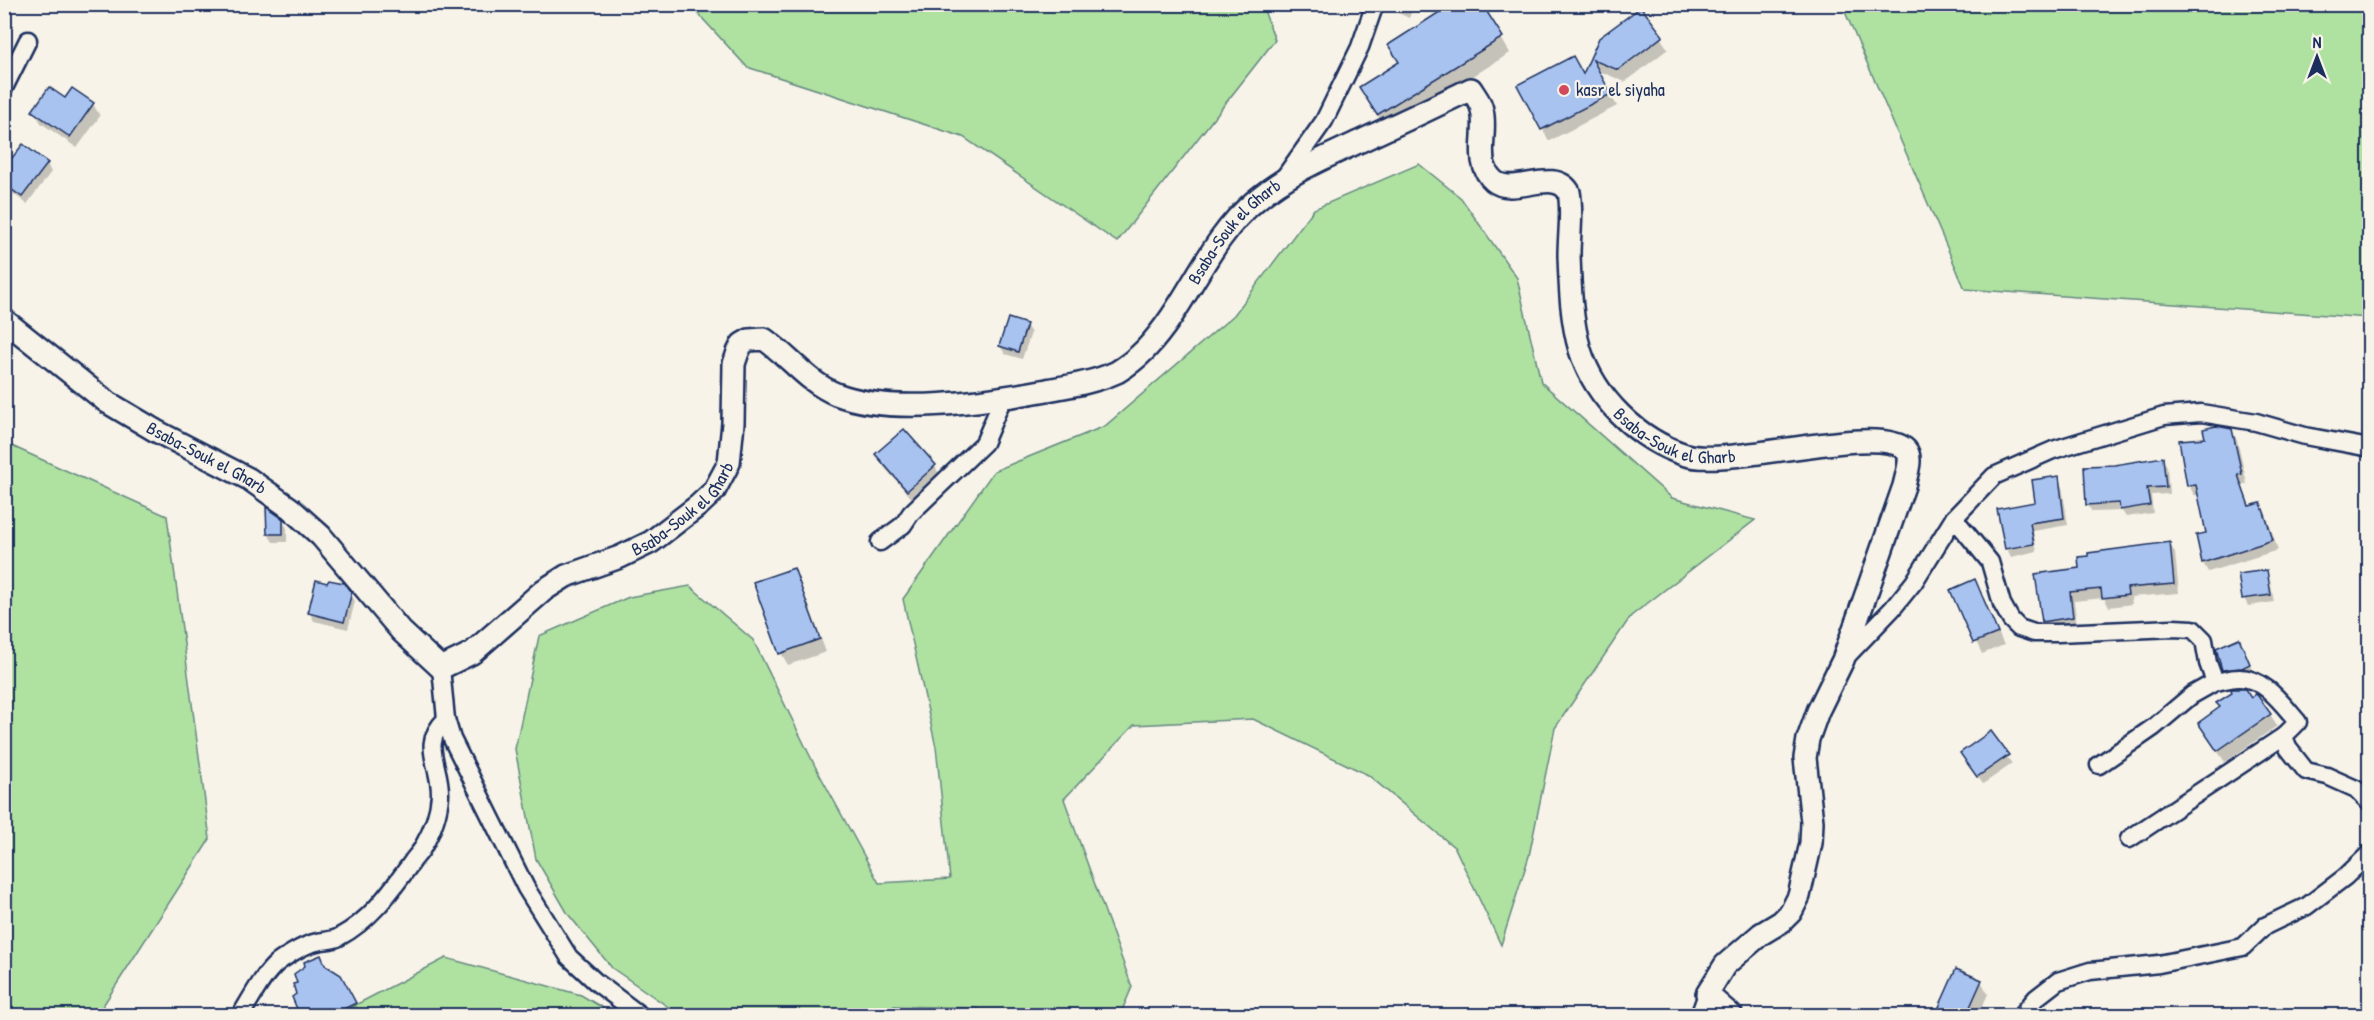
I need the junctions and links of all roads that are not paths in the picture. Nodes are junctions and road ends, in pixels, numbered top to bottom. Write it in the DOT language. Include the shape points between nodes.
graph roads {
  1 [pos="1375,4"];
  2 [pos="28,40"];
  3 [pos="4,88"];
  4 [pos="1283,180"];
  5 [pos="4,320"];
  6 [pos="1003,398"];
  7 [pos="2370,448"];
  8 [pos="1954,518"];
  9 [pos="880,542"];
  10 [pos="1843,660"];
  11 [pos="441,668"];
  12 [pos="2215,682"];
  13 [pos="446,719"];
  14 [pos="2284,736"];
  15 [pos="2099,765"];
  16 [pos="2370,803"];
  17 [pos="2129,839"];
  18 [pos="2370,852"];
  19 [pos="1707,994"];
  20 [pos="240,1016"];
  21 [pos="641,1016"];
  22 [pos="1698,1016"];
  23 [pos="1732,1016"];
  24 [pos="2021,1016"];
  1 -- 4 [label="street" via="1360,47 1324,121"];
  2 -- 3 [label="street"];
  4 -- 6 [label="street, Bsaba-Souk el Gharb" via="1253,202 1220,236 1178,308 1132,362 1079,384"];
  4 -- 10 [label="street, Bsaba-Souk el Gharb" via="1471,89 1482,109 1484,164 1495,181 1502,186 1550,182 1569,192 1571,295 1580,349 1603,393 1636,429 1689,456 1855,441 1904,448 1909,457 1904,486"];
  5 -- 11 [label="street, Bsaba-Souk el Gharb" via="108,402 249,479 290,508 321,536 401,631"];
  6 -- 9 [label="street" via="984,444 903,525"];
  6 -- 11 [label="street, Bsaba-Souk el Gharb" via="874,404 822,386 764,339 749,340 742,344 734,363 729,464 714,490 651,542 566,576 544,590 472,653"];
  7 -- 8 [label="street" via="2231,417 2201,413 2164,416 2053,450 1994,476"];
  8 -- 10 [label="street" via="1914,582"];
  8 -- 12 [label="street" via="1990,562 2002,604 2019,627 2034,633 2193,629 2204,640"];
  10 -- 19 [label="street, Bsaba-Souk el Gharb" via="1808,739 1805,758 1812,822 1799,896 1781,922 1725,965"];
  11 -- 13 [label="street"];
  12 -- 14 [label="street" via="2255,680 2298,722"];
  12 -- 15 [label="street"];
  13 -- 20 [label="street" via="432,739 440,795 423,848 358,925 337,939 301,948 274,966"];
  13 -- 21 [label="street" via="475,788 551,931 569,957"];
  14 -- 16 [label="street" via="2306,771 2356,789"];
  14 -- 17 [label="street"];
  18 -- 24 [label="street" via="2346,877 2307,906 2265,926 2243,947 2159,964 2090,971 2058,981"];
  19 -- 22 [label="street"];
  19 -- 23 [label="street"];
}
